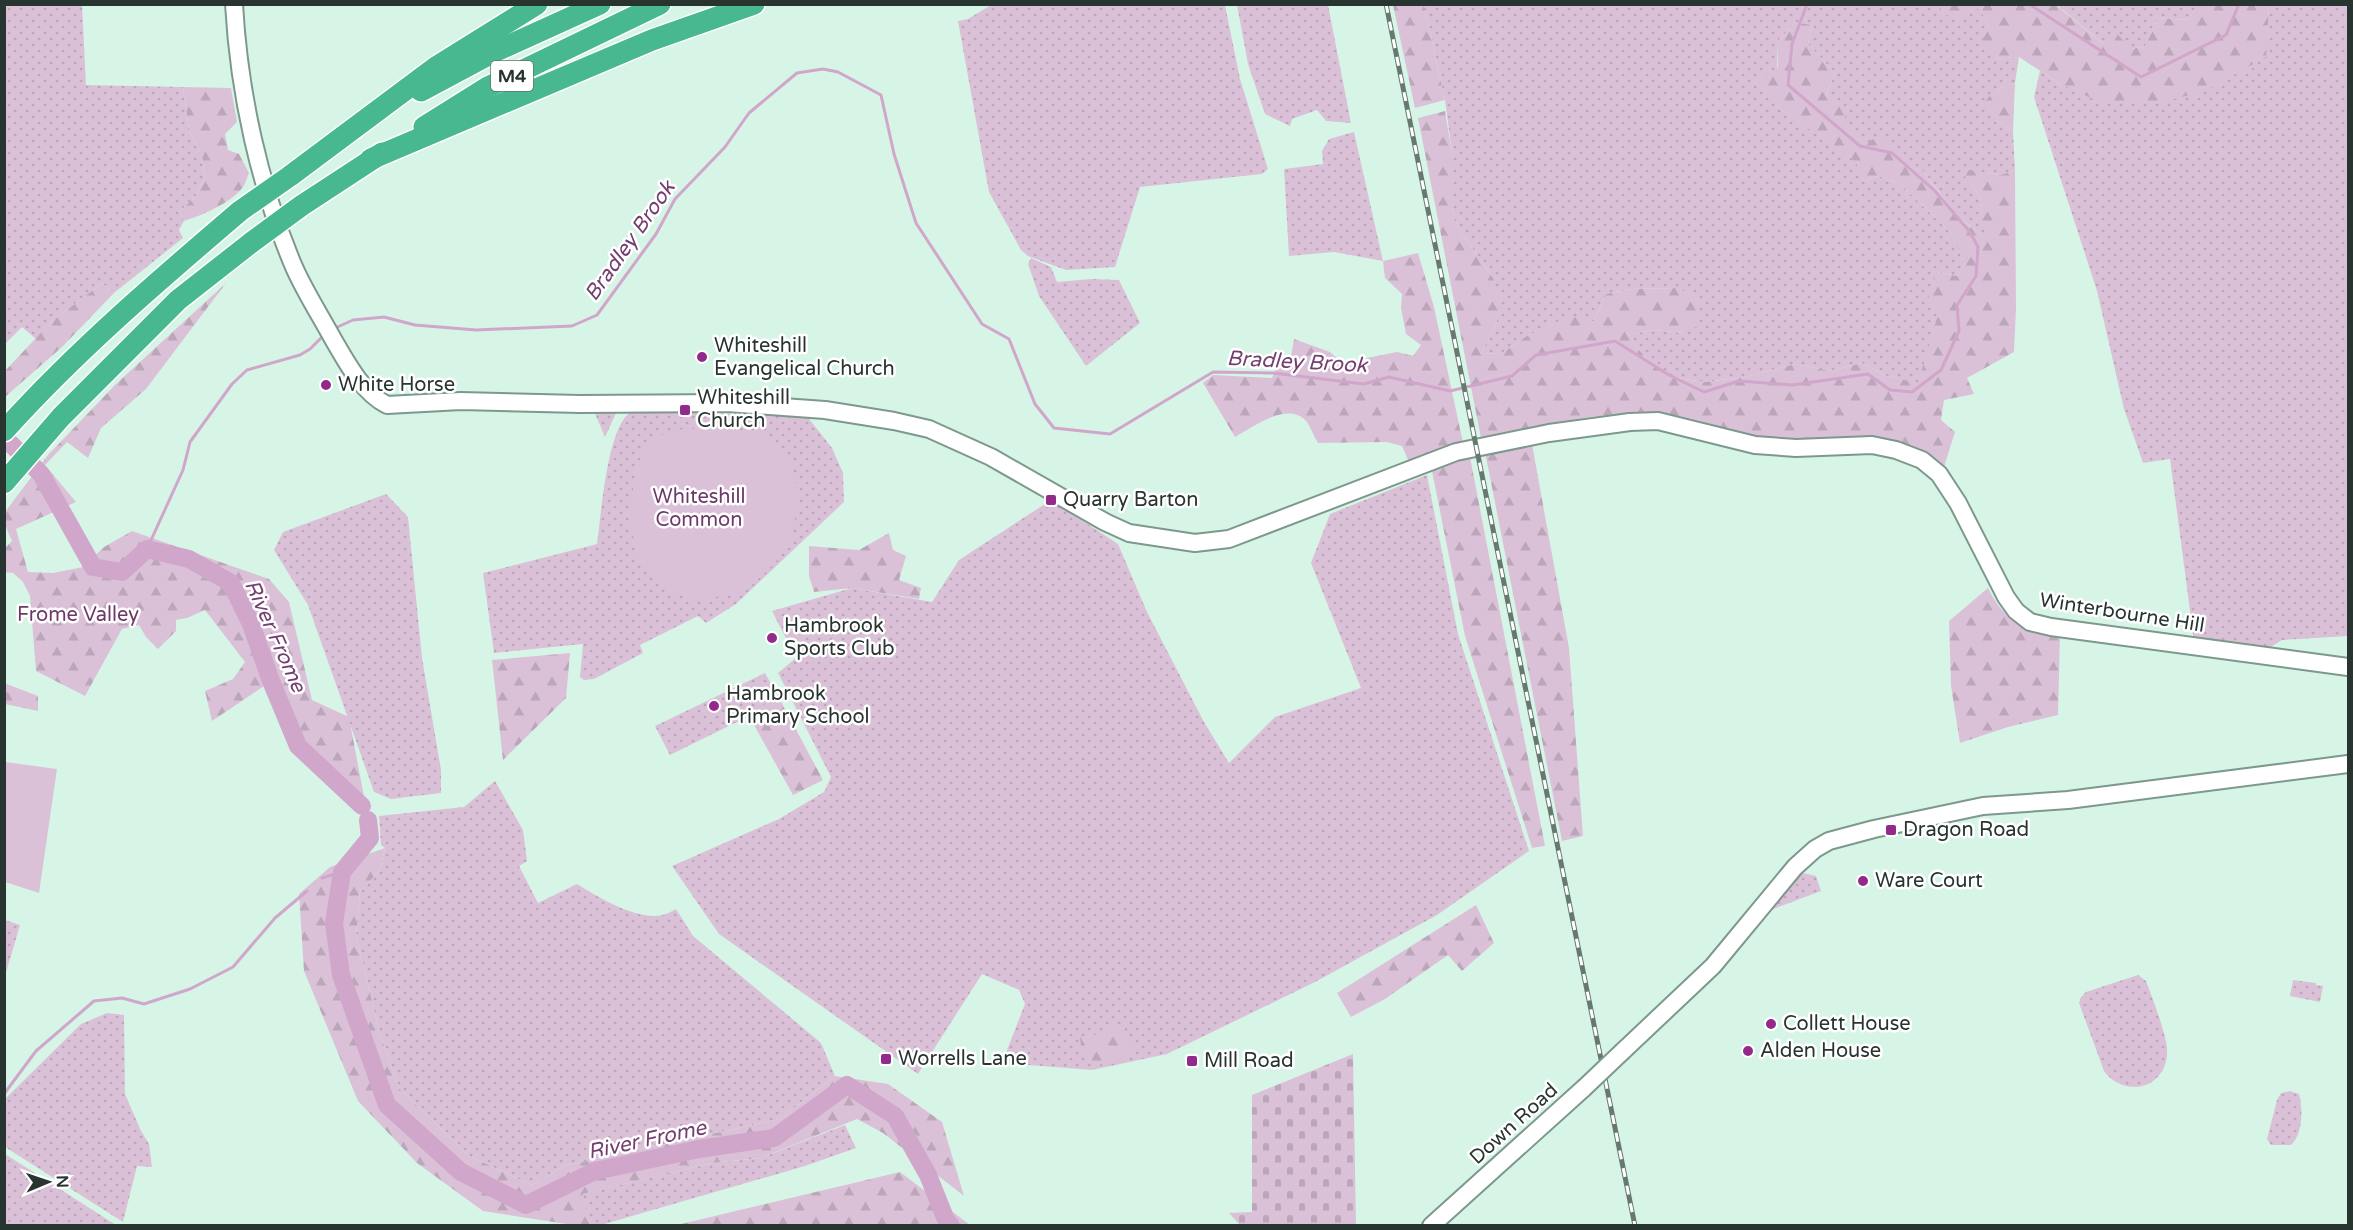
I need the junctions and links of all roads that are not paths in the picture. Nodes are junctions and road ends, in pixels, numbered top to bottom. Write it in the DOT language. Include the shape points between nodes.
graph roads {
  1 [pos="234,4"];
  2 [pos="537,4"];
  3 [pos="600,4"];
  4 [pos="660,4"];
  5 [pos="754,4"];
  6 [pos="355,128"];
  7 [pos="371,159"];
  8 [pos="4,431"];
  9 [pos="4,483"];
  10 [pos="2349,667"];
  11 [pos="2349,764"];
  12 [pos="1431,1226"];
  1 -- 10 [label="main road, Winterbourne Hill" via="246,101 271,206 295,268 338,348 366,390 387,405 461,401 733,403 825,410 894,421 929,429 991,457 1128,533 1195,543 1229,539 1456,452 1549,433 1658,421 1755,446 1872,445 1922,460 1939,474 2006,597 2030,622"];
  2 -- 6 [label="highway, M4" via="436,67"];
  3 -- 6 [label="highway, M4" via="494,52"];
  4 -- 7 [label="highway, M4" via="488,87"];
  5 -- 7 [label="highway, M4" via="652,40"];
  6 -- 8 [label="highway, M4, bridge" via="240,212 162,277 39,392"];
  7 -- 9 [label="highway, M4, bridge" via="301,206 178,300 62,417"];
  11 -- 12 [label="main road, Down Road, bridge" via="2068,800 1983,806 1829,841 1795,867 1713,966"];
}
